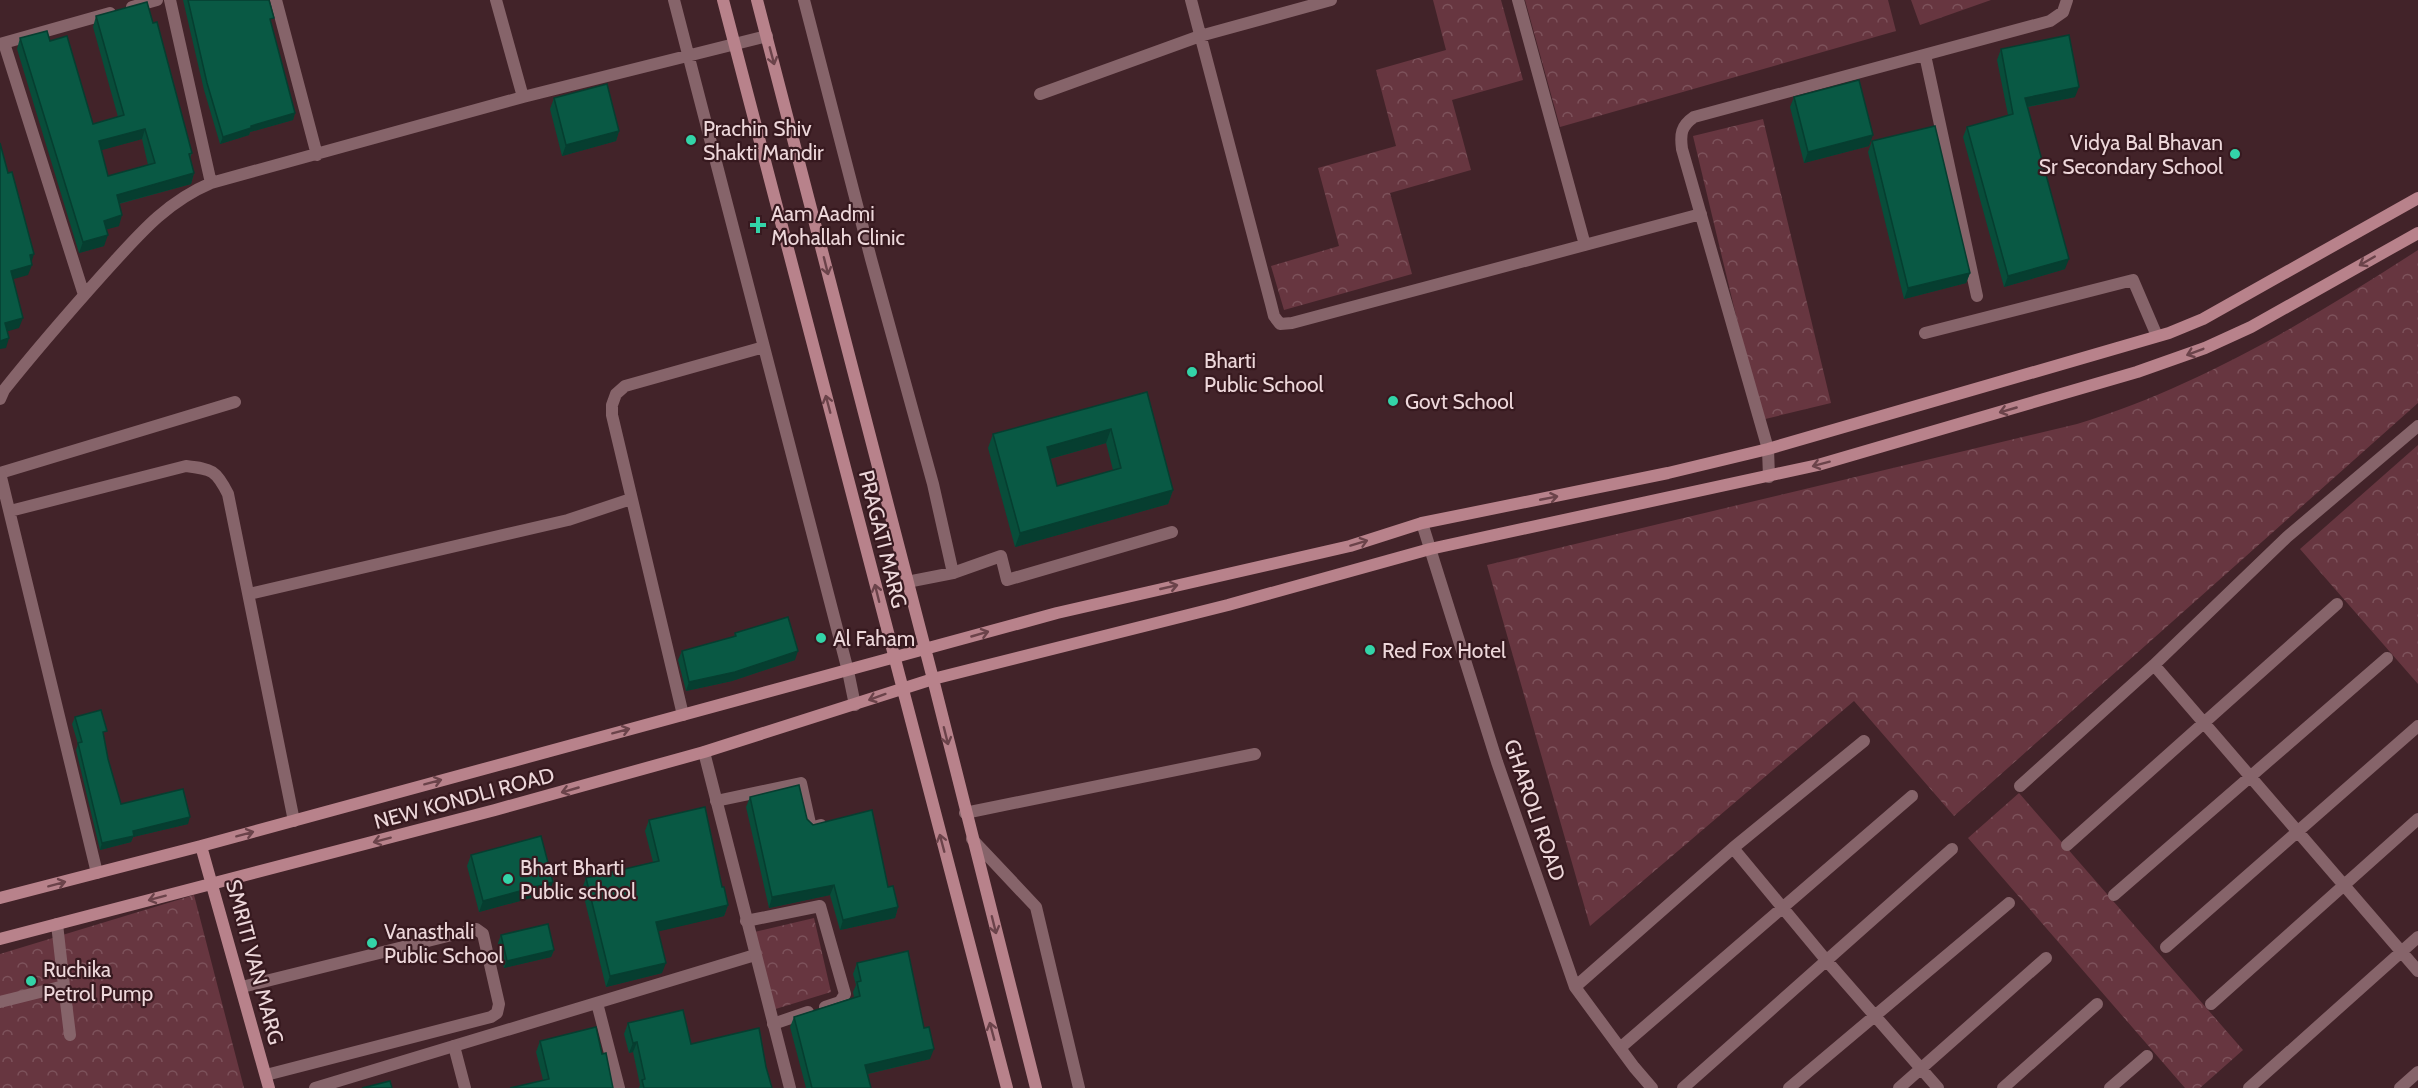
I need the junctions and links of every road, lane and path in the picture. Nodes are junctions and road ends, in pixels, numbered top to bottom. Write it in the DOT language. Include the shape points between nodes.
graph roads {
  1 [pos="157,0"];
  2 [pos="170,0"];
  3 [pos="276,0"];
  4 [pos="496,0"];
  5 [pos="674,0"];
  6 [pos="723,0"];
  7 [pos="757,0"];
  8 [pos="804,0"];
  9 [pos="1191,0"];
  10 [pos="1330,0"];
  11 [pos="1518,0"];
  12 [pos="2067,0"];
  13 [pos="767,36"];
  14 [pos="1200,36"];
  15 [pos="2,44"];
  16 [pos="735,44"];
  17 [pos="1925,55"];
  18 [pos="689,57"];
  19 [pos="1040,94"];
  20 [pos="524,97"];
  21 [pos="317,155"];
  22 [pos="211,183"];
  23 [pos="2418,198"];
  24 [pos="1701,214"];
  25 [pos="2418,233"];
  26 [pos="1585,245"];
  27 [pos="84,295"];
  28 [pos="1977,296"];
  29 [pos="1925,333"];
  30 [pos="2157,336"];
  31 [pos="764,347"];
  32 [pos="0,399"];
  33 [pos="235,402"];
  34 [pos="2418,426"];
  35 [pos="1768,449"];
  36 [pos="0,473"];
  37 [pos="1769,477"];
  38 [pos="632,499"];
  39 [pos="10,511"];
  40 [pos="1422,523"];
  41 [pos="1172,532"];
  42 [pos="1430,549"];
  43 [pos="953,573"];
  44 [pos="907,582"];
  45 [pos="249,594"];
  46 [pos="2337,604"];
  47 [pos="924,650"];
  48 [pos="894,658"];
  49 [pos="2387,658"];
  50 [pos="2154,665"];
  51 [pos="848,671"];
  52 [pos="933,679"];
  53 [pos="903,688"];
  54 [pos="855,705"];
  55 [pos="683,715"];
  56 [pos="2203,723"];
  57 [pos="2418,726"];
  58 [pos="1864,741"];
  59 [pos="704,752"];
  60 [pos="1255,754"];
  61 [pos="2249,777"];
  62 [pos="2020,786"];
  63 [pos="1912,795"];
  64 [pos="716,801"];
  65 [pos="965,813"];
  66 [pos="2418,819"];
  67 [pos="294,821"];
  68 [pos="834,821"];
  69 [pos="2297,832"];
  70 [pos="972,838"];
  71 [pos="2067,845"];
  72 [pos="201,846"];
  73 [pos="1733,848"];
  74 [pos="1952,849"];
  75 [pos="98,873"];
  76 [pos="214,884"];
  77 [pos="2344,886"];
  78 [pos="2114,895"];
  79 [pos="0,898"];
  80 [pos="2009,903"];
  81 [pos="1782,909"];
  82 [pos="746,921"];
  83 [pos="57,924"];
  84 [pos="2418,937"];
  85 [pos="0,939"];
  86 [pos="2166,947"];
  87 [pos="2401,952"];
  88 [pos="755,955"];
  89 [pos="2046,958"];
  90 [pos="1826,960"];
  91 [pos="2418,971"];
  92 [pos="64,986"];
  93 [pos="242,987"];
  94 [pos="1575,987"];
  95 [pos="0,1002"];
  96 [pos="597,1003"];
  97 [pos="2097,1004"];
  98 [pos="2211,1004"];
  99 [pos="1875,1015"];
  100 [pos="773,1024"];
  101 [pos="70,1035"];
  102 [pos="454,1046"];
  103 [pos="1620,1048"];
  104 [pos="2147,1056"];
  105 [pos="1921,1069"];
  106 [pos="2418,1072"];
  107 [pos="266,1075"];
  108 [pos="269,1088"];
  109 [pos="315,1088"];
  110 [pos="465,1088"];
  111 [pos="619,1088"];
  112 [pos="790,1088"];
  113 [pos="1007,1088"];
  114 [pos="1036,1088"];
  115 [pos="1079,1088"];
  116 [pos="1652,1088"];
  117 [pos="1683,1088"];
  118 [pos="1789,1088"];
  119 [pos="1899,1088"];
  120 [pos="1938,1088"];
  121 [pos="2003,1088"];
  122 [pos="2110,1088"];
  123 [pos="2249,1088"];
  124 [pos="2400,1088"];
  1 -- 15 [label="street"];
  2 -- 22 [label="street"];
  3 -- 21 [label="street"];
  4 -- 20 [label="street"];
  5 -- 18 [label="street"];
  6 -- 16 [label="street, PRAGATI MARG"];
  7 -- 13 [label="street, PRAGATI MARG"];
  8 -- 43 [label="street" via="933,484"];
  9 -- 14 [label="street"];
  10 -- 14 [label="street"];
  11 -- 26 [label="street"];
  12 -- 17 [label="street" via="2063,12 2050,21"];
  13 -- 16 [label="street"];
  13 -- 44 [label="street, PRAGATI MARG, one-way"];
  14 -- 19 [label="street"];
  14 -- 26 [label="street" via="1274,316 1280,324"];
  15 -- 27 [label="street"];
  16 -- 18 [label="street"];
  48 -- 16 [label="street, PRAGATI MARG, one-way"];
  17 -- 24 [label="street" via="1694,117 1680,134"];
  17 -- 28 [label="street"];
  18 -- 20 [label="street"];
  18 -- 31 [label="street"];
  20 -- 21 [label="street"];
  21 -- 22 [label="street"];
  22 -- 27 [label="street" via="188,193 154,219"];
  23 -- 30 [label="street, NEW KONDLI ROAD" via="2203,320"];
  24 -- 26 [label="street"];
  24 -- 35 [label="street"];
  25 -- 37 [label="street, NEW KONDLI ROAD, one-way" via="2252,327 2168,362"];
  27 -- 32 [label="street" via="50,332"];
  29 -- 30 [label="street" via="2133,280"];
  30 -- 35 [label="street, NEW KONDLI ROAD"];
  31 -- 38 [label="street" via="642,380 616,394 612,415"];
  31 -- 51 [label="street"];
  33 -- 36 [label="street"];
  34 -- 50 [label="street" via="2287,537"];
  35 -- 37 [label="street"];
  40 -- 35 [label="street, NEW KONDLI ROAD, one-way"];
  36 -- 39 [label="street"];
  37 -- 42 [label="street, NEW KONDLI ROAD"];
  38 -- 45 [label="street" via="568,520"];
  38 -- 55 [label="street"];
  39 -- 45 [label="street" via="186,466 203,468 219,475 228,494"];
  39 -- 75 [label="street"];
  40 -- 42 [label="street, GHAROLI ROAD"];
  47 -- 40 [label="street, NEW KONDLI ROAD, one-way" via="1057,613 1350,546"];
  41 -- 43 [label="street" via="1007,580 1001,556"];
  42 -- 52 [label="street, NEW KONDLI ROAD" via="1228,605"];
  42 -- 94 [label="street, GHAROLI ROAD" via="1497,762"];
  43 -- 44 [label="street"];
  44 -- 47 [label="street, PRAGATI MARG"];
  45 -- 67 [label="street"];
  46 -- 56 [label="street"];
  47 -- 48 [label="street, NEW KONDLI ROAD"];
  47 -- 52 [label="street, PRAGATI MARG"];
  48 -- 51 [label="street, NEW KONDLI ROAD"];
  48 -- 53 [label="street, PRAGATI MARG"];
  49 -- 61 [label="street"];
  50 -- 56 [label="street"];
  50 -- 62 [label="street"];
  51 -- 54 [label="street"];
  51 -- 55 [label="street, NEW KONDLI ROAD"];
  52 -- 53 [label="street, NEW KONDLI ROAD"];
  52 -- 65 [label="street, PRAGATI MARG, one-way"];
  53 -- 54 [label="street, NEW KONDLI ROAD, one-way"];
  113 -- 53 [label="street, PRAGATI MARG, one-way"];
  54 -- 59 [label="street, NEW KONDLI ROAD"];
  67 -- 55 [label="street, NEW KONDLI ROAD, one-way"];
  56 -- 61 [label="street"];
  56 -- 71 [label="street"];
  57 -- 69 [label="street"];
  58 -- 73 [label="street"];
  59 -- 64 [label="street"];
  59 -- 76 [label="street, NEW KONDLI ROAD, one-way"];
  60 -- 65 [label="street"];
  61 -- 69 [label="street"];
  61 -- 78 [label="street"];
  63 -- 81 [label="street"];
  64 -- 68 [label="street" via="801,783 811,828"];
  64 -- 82 [label="street"];
  65 -- 70 [label="street, PRAGATI MARG"];
  66 -- 77 [label="street"];
  72 -- 67 [label="street, NEW KONDLI ROAD, one-way"];
  69 -- 77 [label="street"];
  69 -- 86 [label="street"];
  70 -- 114 [label="street, PRAGATI MARG, one-way"];
  70 -- 115 [label="street" via="1036,907"];
  72 -- 75 [label="street, NEW KONDLI ROAD"];
  72 -- 76 [label="street, SMRITI VAN MARG"];
  73 -- 81 [label="street"];
  73 -- 94 [label="street"];
  74 -- 90 [label="street"];
  79 -- 75 [label="street, NEW KONDLI ROAD, one-way"];
  76 -- 83 [label="street, NEW KONDLI ROAD, one-way"];
  76 -- 93 [label="street, SMRITI VAN MARG"];
  77 -- 87 [label="street"];
  77 -- 98 [label="street"];
  80 -- 99 [label="street"];
  81 -- 90 [label="street"];
  81 -- 103 [label="street"];
  82 -- 88 [label="street"];
  82 -- 100 [label="street" via="820,906 844,994 840,1002"];
  83 -- 85 [label="street, NEW KONDLI ROAD"];
  83 -- 92 [label="street"];
  84 -- 87 [label="street"];
  87 -- 91 [label="street"];
  87 -- 123 [label="street"];
  88 -- 96 [label="street"];
  88 -- 100 [label="street"];
  89 -- 105 [label="street"];
  90 -- 99 [label="street"];
  90 -- 117 [label="street"];
  92 -- 95 [label="street"];
  92 -- 101 [label="street"];
  93 -- 107 [label="street, SMRITI VAN MARG"];
  93 -- 107 [label="street" via="476,928 483,934 499,1004 497,1013 491,1017"];
  94 -- 103 [label="street, GHAROLI ROAD"];
  96 -- 102 [label="street"];
  96 -- 111 [label="street"];
  97 -- 121 [label="street"];
  99 -- 105 [label="street"];
  99 -- 118 [label="street"];
  100 -- 112 [label="street"];
  102 -- 109 [label="street"];
  102 -- 110 [label="street"];
  103 -- 116 [label="street, GHAROLI ROAD"];
  104 -- 122 [label="street"];
  105 -- 119 [label="street"];
  105 -- 120 [label="street"];
  106 -- 124 [label="street"];
  107 -- 108 [label="street, SMRITI VAN MARG"];
}
